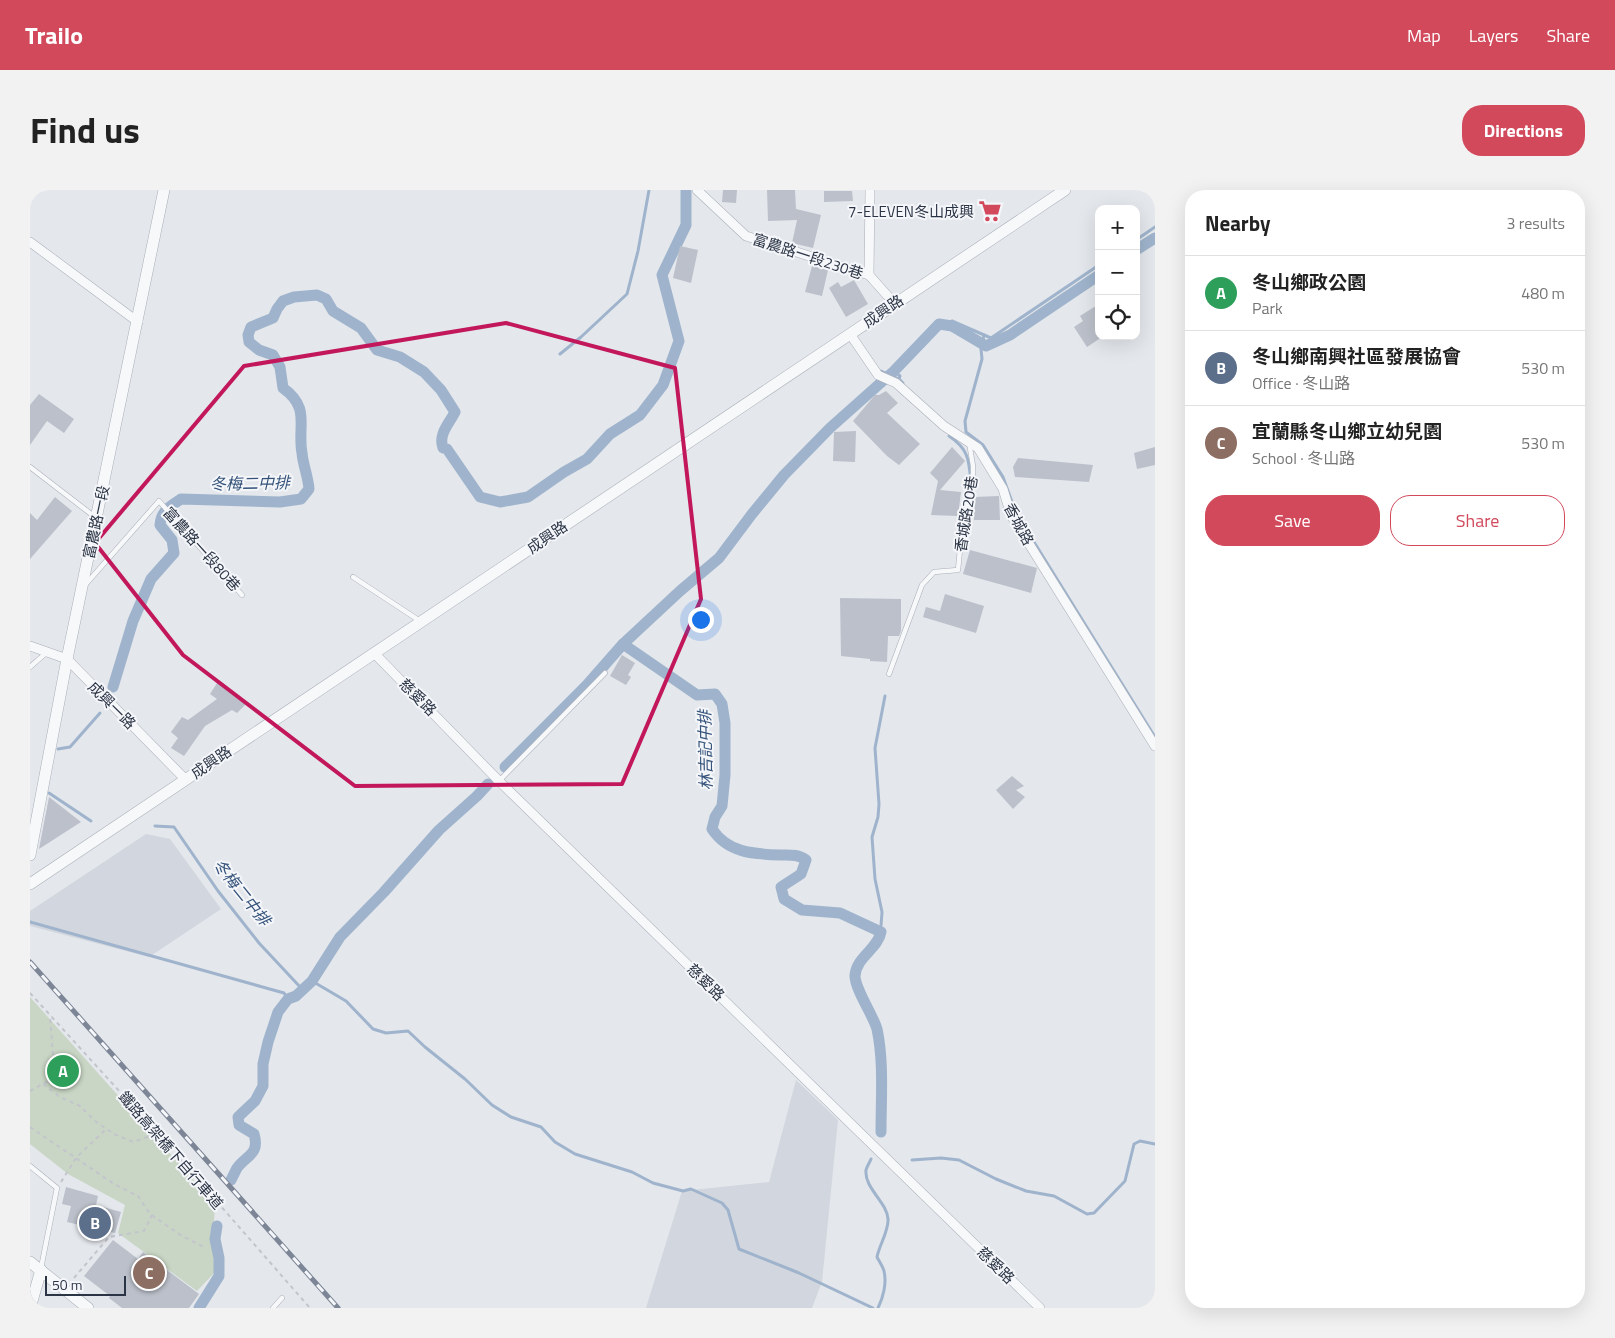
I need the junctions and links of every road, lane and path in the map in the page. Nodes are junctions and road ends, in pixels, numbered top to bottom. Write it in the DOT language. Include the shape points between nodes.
graph roads {
  1 [pos="166,190"];
  2 [pos="697,190"];
  3 [pos="870,190"];
  4 [pos="1065,190"];
  5 [pos="30,242"];
  6 [pos="869,275"];
  7 [pos="894,303"];
  8 [pos="138,322"];
  9 [pos="850,334"];
  10 [pos="968,441"];
  11 [pos="30,467"];
  12 [pos="96,518"];
  13 [pos="353,577"];
  14 [pos="82,588"];
  15 [pos="242,595"];
  16 [pos="421,622"];
  17 [pos="30,646"];
  18 [pos="47,652"];
  19 [pos="374,653"];
  20 [pos="66,659"];
  21 [pos="30,667"];
  22 [pos="605,673"];
  23 [pos="889,674"];
  24 [pos="1155,746"];
  25 [pos="186,780"];
  26 [pos="500,780"];
  27 [pos="30,854"];
  28 [pos="30,884"];
  29 [pos="30,993"];
  30 [pos="50,1015"];
  31 [pos="43,1084"];
  32 [pos="30,1091"];
  33 [pos="30,1127"];
  34 [pos="106,1129"];
  35 [pos="157,1133"];
  36 [pos="76,1158"];
  37 [pos="30,1166"];
  38 [pos="56,1188"];
  39 [pos="152,1215"];
  40 [pos="204,1247"];
  41 [pos="30,1262"];
  42 [pos="41,1270"];
  43 [pos="74,1278"];
  44 [pos="282,1298"];
  45 [pos="30,1308"];
  46 [pos="88,1308"];
  47 [pos="273,1308"];
  48 [pos="310,1308"];
  49 [pos="1040,1308"];
  1 -- 8 [label="street, 富農路一段"];
  2 -- 6 [label="street, 富農路一段230巷" via="746,236"];
  3 -- 6 [label="street"];
  4 -- 7 [label="street, 成興路"];
  5 -- 8 [label="street"];
  6 -- 7 [label="street, 富農路一段230巷"];
  7 -- 9 [label="street, 成興路"];
  8 -- 12 [label="street, 富農路一段"];
  9 -- 10 [label="street, 香城路" via="878,375 896,383 944,426"];
  9 -- 16 [label="street, 成興路"];
  10 -- 23 [label="lane, 香城路20巷" via="973,482 962,529 958,570 934,572 922,585"];
  10 -- 24 [label="street, 香城路" via="985,457 1003,489 1011,515"];
  11 -- 12 [label="lane"];
  12 -- 14 [label="street, 富農路一段"];
  13 -- 16 [label="lane"];
  14 -- 15 [label="lane, 富農路一段80巷" via="159,501"];
  14 -- 20 [label="street, 富農路一段"];
  16 -- 19 [label="street, 成興路"];
  17 -- 18 [label="street, 成興一路"];
  18 -- 20 [label="street, 成興一路"];
  18 -- 21 [label="lane"];
  19 -- 25 [label="street, 成興路"];
  19 -- 26 [label="street, 慈愛路"];
  20 -- 25 [label="street, 成興一路"];
  20 -- 27 [label="street, 富農路一段"];
  22 -- 26 [label="lane"];
  25 -- 28 [label="street, 成興路"];
  26 -- 49 [label="street, 慈愛路"];
  29 -- 30 [label="path, 鐵路高架橋下自行車道"];
  30 -- 31 [label="path" via="53,1055 50,1080"];
  30 -- 35 [label="path, 鐵路高架橋下自行車道"];
  31 -- 32 [label="path"];
  31 -- 34 [label="path" via="80,1106"];
  33 -- 36 [label="path"];
  34 -- 35 [label="path" via="133,1142"];
  34 -- 36 [label="path"];
  35 -- 48 [label="path, 鐵路高架橋下自行車道"];
  36 -- 38 [label="path"];
  36 -- 39 [label="path" via="138,1196"];
  37 -- 38 [label="lane"];
  38 -- 42 [label="lane"];
  39 -- 40 [label="path"];
  39 -- 43 [label="path" via="144,1231 110,1237"];
  41 -- 42 [label="street"];
  42 -- 45 [label="street"];
  42 -- 46 [label="street"];
  44 -- 47 [label="lane"];
}
